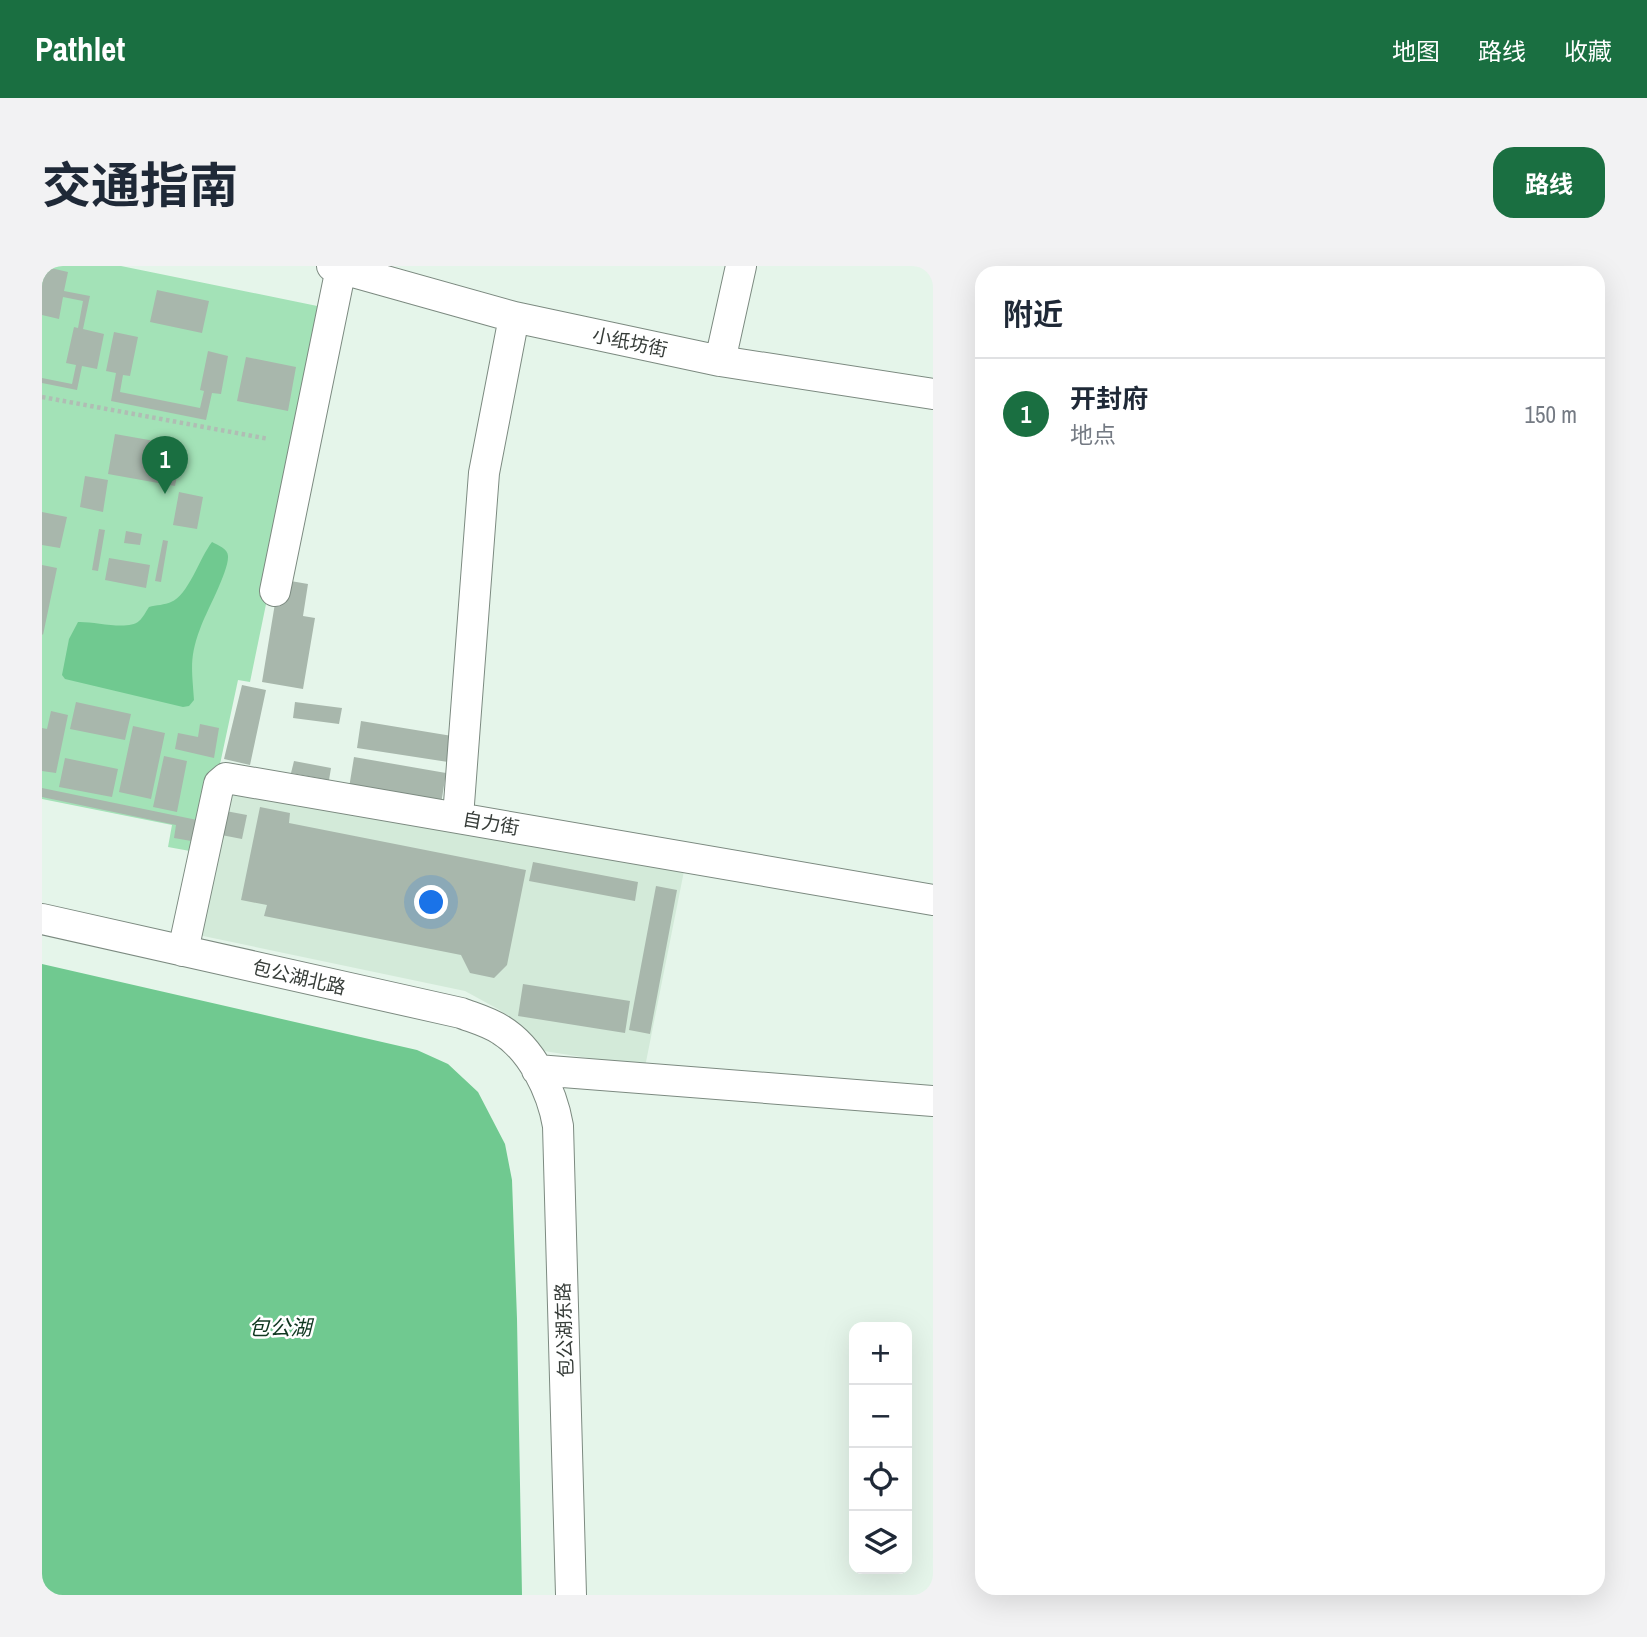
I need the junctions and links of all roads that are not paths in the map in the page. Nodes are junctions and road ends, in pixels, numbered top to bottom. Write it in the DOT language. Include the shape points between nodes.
graph roads {
  1 [pos="741,266"];
  2 [pos="337,267"];
  3 [pos="514,317"];
  4 [pos="720,361"];
  5 [pos="933,394"];
  6 [pos="275,591"];
  7 [pos="458,817"];
  8 [pos="933,900"];
  9 [pos="42,919"];
  10 [pos="183,951"];
  11 [pos="537,1070"];
  12 [pos="933,1101"];
  13 [pos="570,1595"];
  1 -- 4 [label="street"];
  2 -- 3 [label="street, 小纸坊街"];
  2 -- 6 [label="street"];
  3 -- 4 [label="street, 小纸坊街"];
  3 -- 7 [label="street" via="484,474"];
  4 -- 5 [label="street, 小纸坊街"];
  7 -- 8 [label="street, 自力街"];
  7 -- 10 [label="street, 自力街" via="226,778 219,784"];
  9 -- 10 [label="street, 包公湖北路"];
  10 -- 11 [label="street, 包公湖北路" via="461,1013 504,1031 524,1049"];
  11 -- 12 [label="street"];
  11 -- 13 [label="street, 包公湖东路" via="558,1126"];
}
